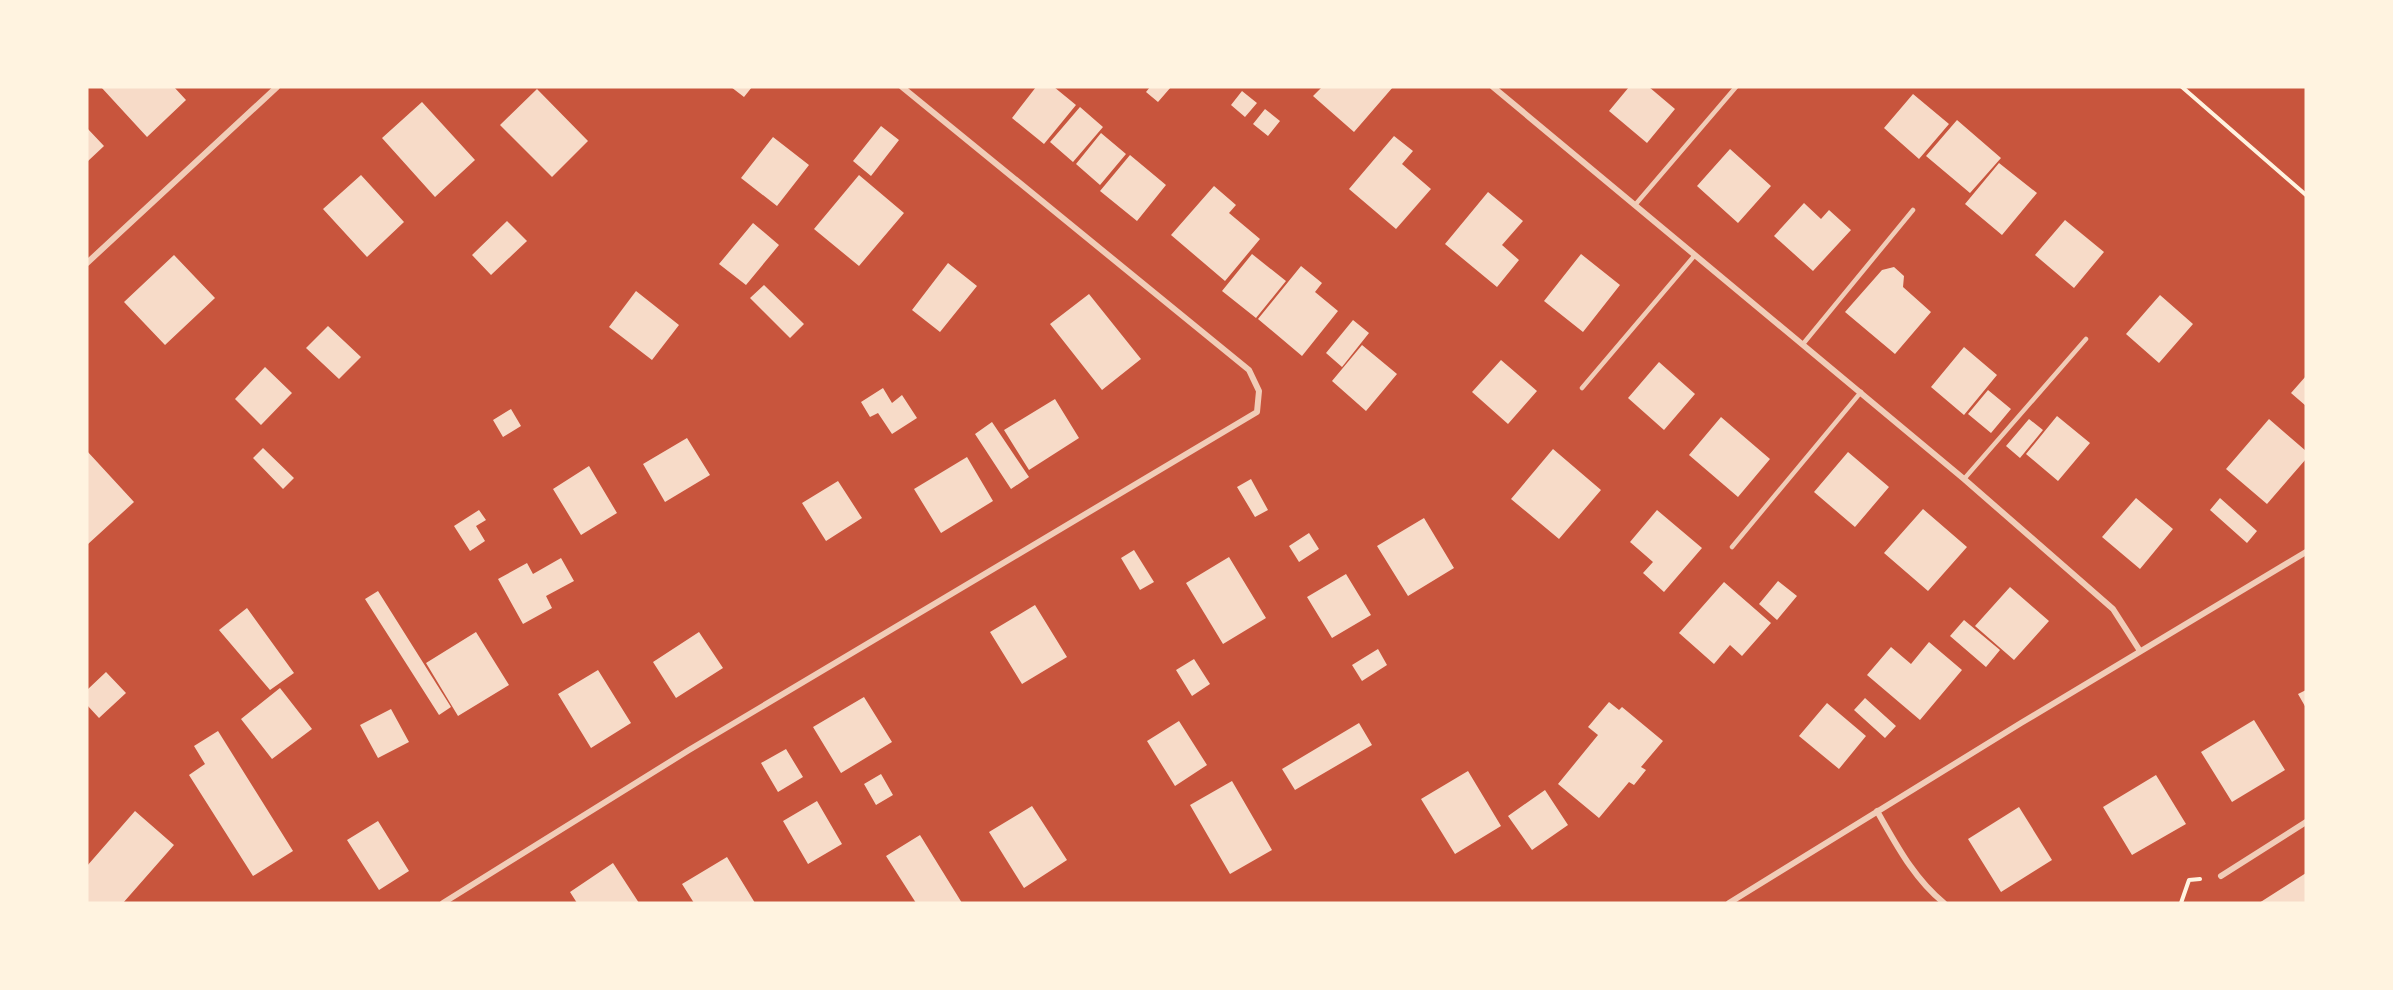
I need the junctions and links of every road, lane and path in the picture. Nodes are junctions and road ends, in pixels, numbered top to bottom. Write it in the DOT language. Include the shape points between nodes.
graph roads {
  1 [pos="277,87"];
  2 [pos="902,87"];
  3 [pos="1493,87"];
  4 [pos="1736,87"];
  5 [pos="2182,87"];
  6 [pos="2306,195"];
  7 [pos="1635,205"];
  8 [pos="1913,210"];
  9 [pos="1695,255"];
  10 [pos="87,263"];
  11 [pos="2086,339"];
  12 [pos="1803,344"];
  13 [pos="1582,388"];
  14 [pos="1861,392"];
  15 [pos="1964,479"];
  16 [pos="1732,547"];
  17 [pos="2306,552"];
  18 [pos="2140,651"];
  19 [pos="1877,811"];
  20 [pos="2306,822"];
  21 [pos="2221,876"];
  22 [pos="442,903"];
  23 [pos="1729,903"];
  24 [pos="1944,903"];
  25 [pos="2181,903"];
  1 -- 10 [label="street"];
  2 -- 22 [label="street" via="1249,370 1259,391 1257,412 699,744"];
  3 -- 7 [label="street"];
  4 -- 7 [label="lane"];
  5 -- 6 [label="path"];
  7 -- 9 [label="street"];
  8 -- 12 [label="lane"];
  9 -- 12 [label="street"];
  9 -- 13 [label="lane"];
  11 -- 15 [label="lane"];
  12 -- 14 [label="street"];
  14 -- 15 [label="street"];
  14 -- 16 [label="lane"];
  15 -- 18 [label="street" via="2113,609"];
  17 -- 18 [label="street"];
  18 -- 19 [label="street"];
  19 -- 23 [label="street"];
  19 -- 24 [label="street" via="1904,857"];
  20 -- 21 [label="street"];
  21 -- 25 [label="path" via="2189,880"];
}
